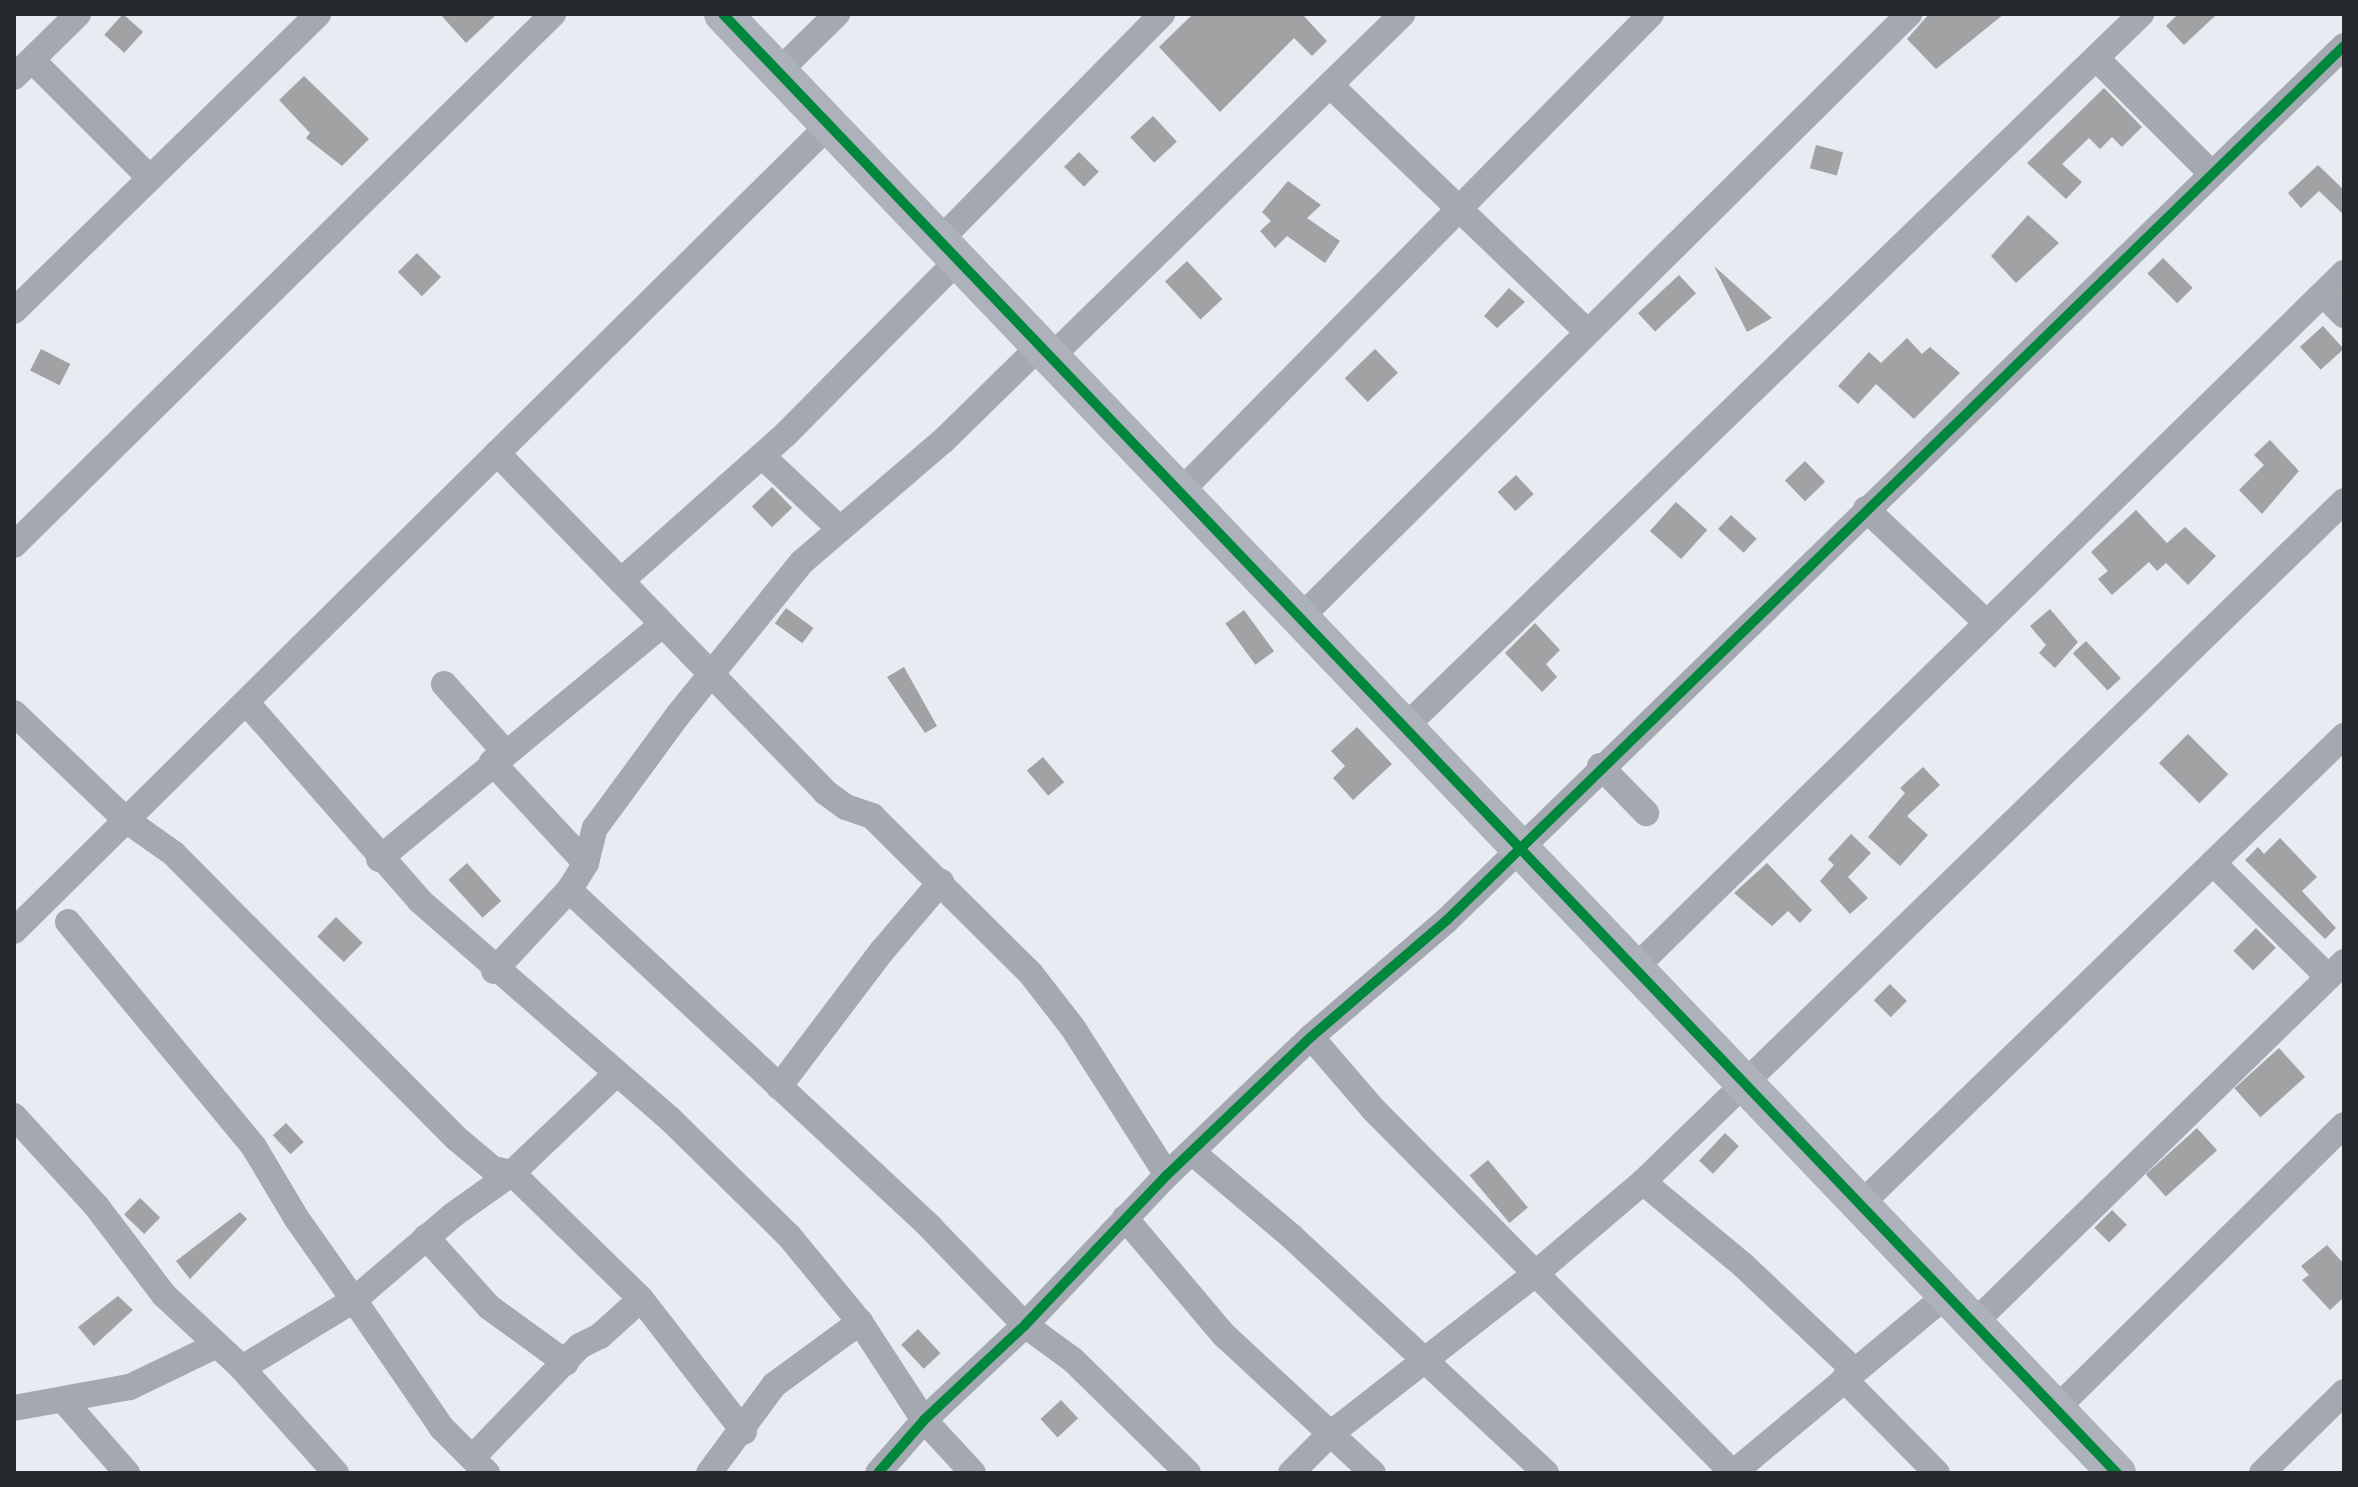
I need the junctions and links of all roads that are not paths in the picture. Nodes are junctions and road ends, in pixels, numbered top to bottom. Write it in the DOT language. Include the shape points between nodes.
graph roads {
  1 [pos="78,14"];
  2 [pos="318,14"];
  3 [pos="553,14"];
  4 [pos="723,14"];
  5 [pos="837,14"];
  6 [pos="1162,14"];
  7 [pos="1403,14"];
  8 [pos="1651,14"];
  9 [pos="1909,14"];
  10 [pos="2141,14"];
  11 [pos="2344,46"];
  12 [pos="2096,58"];
  13 [pos="23,69"];
  14 [pos="778,72"];
  15 [pos="1330,85"];
  16 [pos="829,125"];
  17 [pos="2212,174"];
  18 [pos="150,178"];
  19 [pos="1459,208"];
  20 [pos="949,250"];
  21 [pos="2344,273"];
  22 [pos="2323,294"];
  23 [pos="14,311"];
  24 [pos="2344,315"];
  25 [pos="1588,332"];
  26 [pos="1046,352"];
  27 [pos="497,453"];
  28 [pos="762,456"];
  29 [pos="1180,492"];
  30 [pos="2344,501"];
  31 [pos="1866,509"];
  32 [pos="839,528"];
  33 [pos="14,545"];
  34 [pos="621,581"];
  35 [pos="1300,618"];
  36 [pos="1987,623"];
  37 [pos="662,625"];
  38 [pos="711,678"];
  39 [pos="444,684"];
  40 [pos="246,702"];
  41 [pos="14,713"];
  42 [pos="1405,727"];
  43 [pos="2344,736"];
  44 [pos="499,757"];
  45 [pos="1600,766"];
  46 [pos="1646,813"];
  47 [pos="126,820"];
  48 [pos="1518,846"];
  49 [pos="379,859"];
  50 [pos="586,863"];
  51 [pos="2213,863"];
  52 [pos="941,882"];
  53 [pos="569,890"];
  54 [pos="68,922"];
  55 [pos="14,931"];
  56 [pos="1635,968"];
  57 [pos="2336,970"];
  58 [pos="494,971"];
  59 [pos="1311,1037"];
  60 [pos="615,1075"];
  61 [pos="1745,1084"];
  62 [pos="779,1087"];
  63 [pos="14,1116"];
  64 [pos="2344,1125"];
  65 [pos="1192,1152"];
  66 [pos="512,1173"];
  67 [pos="1167,1175"];
  68 [pos="1643,1182"];
  69 [pos="1861,1204"];
  70 [pos="1125,1218"];
  71 [pos="426,1237"];
  72 [pos="1535,1274"];
  73 [pos="1947,1295"];
  74 [pos="641,1299"];
  75 [pos="354,1300"];
  76 [pos="860,1322"];
  77 [pos="1974,1323"];
  78 [pos="1025,1325"];
  79 [pos="215,1346"];
  80 [pos="1421,1361"];
  81 [pos="566,1363"];
  82 [pos="242,1368"];
  83 [pos="1849,1375"];
  84 [pos="2344,1392"];
  85 [pos="64,1401"];
  86 [pos="14,1408"];
  87 [pos="2056,1409"];
  88 [pos="924,1420"];
  89 [pos="744,1432"];
  90 [pos="1329,1435"];
  91 [pos="480,1465"];
  92 [pos="127,1473"];
  93 [pos="336,1473"];
  94 [pos="709,1473"];
  95 [pos="878,1473"];
  96 [pos="973,1473"];
  97 [pos="1188,1473"];
  98 [pos="1291,1473"];
  99 [pos="1373,1473"];
  100 [pos="1546,1473"];
  101 [pos="1733,1473"];
  102 [pos="1937,1473"];
  103 [pos="2117,1473"];
  104 [pos="2262,1473"];
  1 -- 13 [label="street"];
  2 -- 18 [label="street"];
  3 -- 33 [label="street"];
  4 -- 14 [label="street"];
  5 -- 14 [label="street"];
  6 -- 20 [label="street"];
  7 -- 15 [label="street"];
  8 -- 19 [label="street"];
  9 -- 25 [label="street"];
  10 -- 12 [label="street"];
  11 -- 17 [label="street"];
  12 -- 17 [label="street"];
  12 -- 42 [label="street"];
  13 -- 18 [label="street"];
  14 -- 16 [label="street"];
  15 -- 19 [label="street"];
  15 -- 26 [label="street"];
  16 -- 20 [label="street"];
  16 -- 27 [label="street"];
  17 -- 31 [label="street"];
  18 -- 23 [label="street"];
  19 -- 25 [label="street"];
  19 -- 29 [label="street"];
  20 -- 26 [label="street"];
  20 -- 28 [label="street"];
  21 -- 22 [label="street"];
  22 -- 24 [label="street"];
  22 -- 36 [label="street"];
  25 -- 35 [label="street"];
  26 -- 29 [label="street"];
  26 -- 32 [label="street"];
  27 -- 34 [label="street"];
  27 -- 40 [label="street"];
  28 -- 32 [label="street"];
  28 -- 34 [label="street"];
  29 -- 35 [label="street"];
  30 -- 61 [label="street"];
  31 -- 36 [label="street"];
  31 -- 45 [label="street"];
  32 -- 38 [label="street" via="802,562"];
  34 -- 37 [label="street"];
  35 -- 42 [label="street"];
  36 -- 56 [label="street"];
  37 -- 38 [label="street"];
  37 -- 44 [label="street"];
  38 -- 50 [label="street" via="595,828"];
  38 -- 52 [label="street" via="825,792 872,816"];
  39 -- 44 [label="street"];
  40 -- 47 [label="street"];
  40 -- 49 [label="street"];
  41 -- 47 [label="street"];
  42 -- 48 [label="street"];
  43 -- 51 [label="street"];
  44 -- 49 [label="street"];
  44 -- 50 [label="street"];
  45 -- 46 [label="street"];
  45 -- 48 [label="street"];
  47 -- 55 [label="street"];
  47 -- 66 [label="street" via="173,853 456,1138 493,1169"];
  48 -- 56 [label="street"];
  48 -- 59 [label="street" via="1447,920"];
  49 -- 58 [label="street"];
  50 -- 53 [label="street"];
  51 -- 57 [label="street"];
  51 -- 69 [label="street"];
  52 -- 62 [label="street"];
  52 -- 67 [label="street" via="1043,987"];
  53 -- 58 [label="street"];
  53 -- 62 [label="street"];
  54 -- 75 [label="street" via="254,1147"];
  56 -- 61 [label="street"];
  57 -- 77 [label="street"];
  58 -- 60 [label="street"];
  59 -- 65 [label="street"];
  59 -- 72 [label="street" via="1374,1110"];
  60 -- 66 [label="street"];
  60 -- 76 [label="street" via="671,1120 789,1236"];
  61 -- 68 [label="street"];
  61 -- 69 [label="street"];
  62 -- 78 [label="street" via="931,1228"];
  63 -- 79 [label="street" via="97,1207 164,1295"];
  64 -- 87 [label="street"];
  65 -- 67 [label="street"];
  65 -- 80 [label="street" via="1291,1236"];
  66 -- 71 [label="street"];
  66 -- 74 [label="street"];
  67 -- 70 [label="street"];
  68 -- 72 [label="street"];
  68 -- 83 [label="street" via="1743,1265"];
  69 -- 73 [label="street"];
  70 -- 78 [label="street"];
  70 -- 90 [label="street" via="1224,1335"];
  71 -- 75 [label="street"];
  71 -- 81 [label="street" via="489,1307"];
  72 -- 80 [label="street"];
  72 -- 101 [label="street"];
  73 -- 77 [label="street"];
  73 -- 83 [label="street"];
  74 -- 81 [label="street"];
  74 -- 89 [label="street"];
  75 -- 82 [label="street"];
  75 -- 91 [label="street" via="442,1428"];
  76 -- 88 [label="street"];
  76 -- 89 [label="street" via="783,1376"];
  77 -- 87 [label="street"];
  78 -- 88 [label="street"];
  78 -- 97 [label="street" via="1073,1360"];
  79 -- 82 [label="street"];
  79 -- 85 [label="street" via="153,1380"];
  80 -- 90 [label="street"];
  80 -- 100 [label="street"];
  81 -- 91 [label="street"];
  82 -- 93 [label="street"];
  83 -- 101 [label="street"];
  83 -- 102 [label="street"];
  84 -- 104 [label="street"];
  85 -- 86 [label="street"];
  85 -- 92 [label="street"];
  87 -- 103 [label="street"];
  88 -- 95 [label="street"];
  88 -- 96 [label="street"];
  89 -- 94 [label="street"];
  90 -- 98 [label="street"];
  90 -- 99 [label="street"];
}
